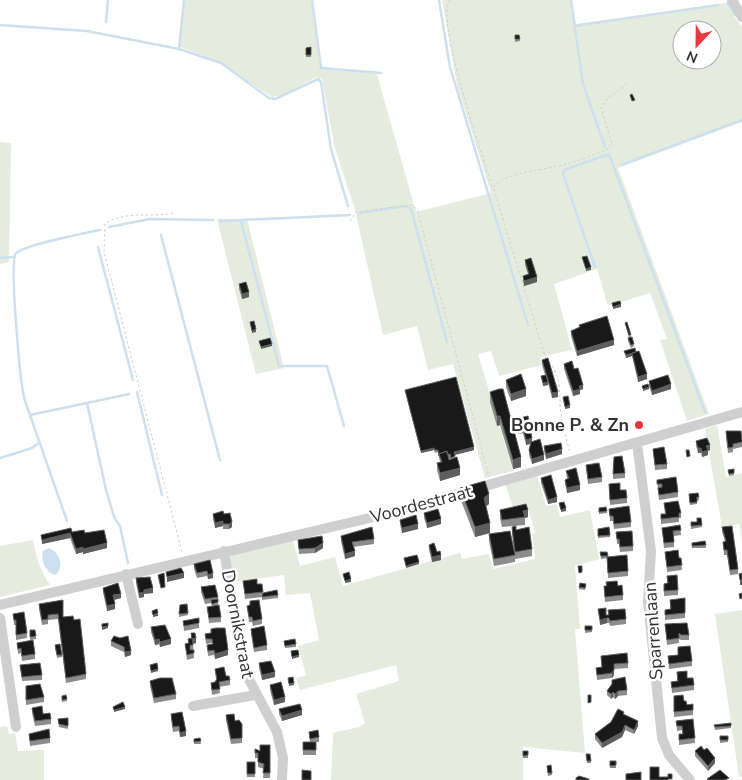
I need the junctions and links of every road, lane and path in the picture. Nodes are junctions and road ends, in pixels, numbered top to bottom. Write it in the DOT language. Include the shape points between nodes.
graph roads {
  1 [pos="450,0"];
  2 [pos="732,0"];
  3 [pos="742,17"];
  4 [pos="627,84"];
  5 [pos="492,187"];
  6 [pos="173,213"];
  7 [pos="350,221"];
  8 [pos="742,412"];
  9 [pos="637,443"];
  10 [pos="572,462"];
  11 [pos="491,485"];
  12 [pos="224,551"];
  13 [pos="184,560"];
  14 [pos="126,574"];
  15 [pos="0,605"];
  16 [pos="0,618"];
  17 [pos="138,624"];
  18 [pos="256,695"];
  19 [pos="193,706"];
  20 [pos="16,727"];
  21 [pos="282,780"];
  22 [pos="690,780"];
  1 -- 5 [label="path" via="446,11 450,44"];
  2 -- 3 [label="street"];
  4 -- 5 [label="path" via="607,99 601,108 612,144 608,149 509,178"];
  5 -- 10 [label="path" via="543,354 553,368 561,393"];
  6 -- 13 [label="path" via="112,220 105,224 104,252"];
  7 -- 11 [label="path" via="356,212 411,205 417,209"];
  8 -- 9 [label="street, Voordestraat"];
  9 -- 10 [label="street, Voordestraat"];
  9 -- 22 [label="street, Sparrenlaan" via="651,551 648,602 662,738 670,755"];
  10 -- 11 [label="street, Voordestraat"];
  11 -- 12 [label="street, Voordestraat" via="391,513"];
  12 -- 13 [label="street, Voordestraat"];
  12 -- 18 [label="street, Doornikstraat" via="244,670"];
  13 -- 14 [label="street, Voordestraat"];
  14 -- 15 [label="street, Voordestraat"];
  14 -- 17 [label="street"];
  16 -- 20 [label="street"];
  18 -- 19 [label="street, Doornikstraat"];
  18 -- 21 [label="street, Doornikstraat" via="277,732"];
}
